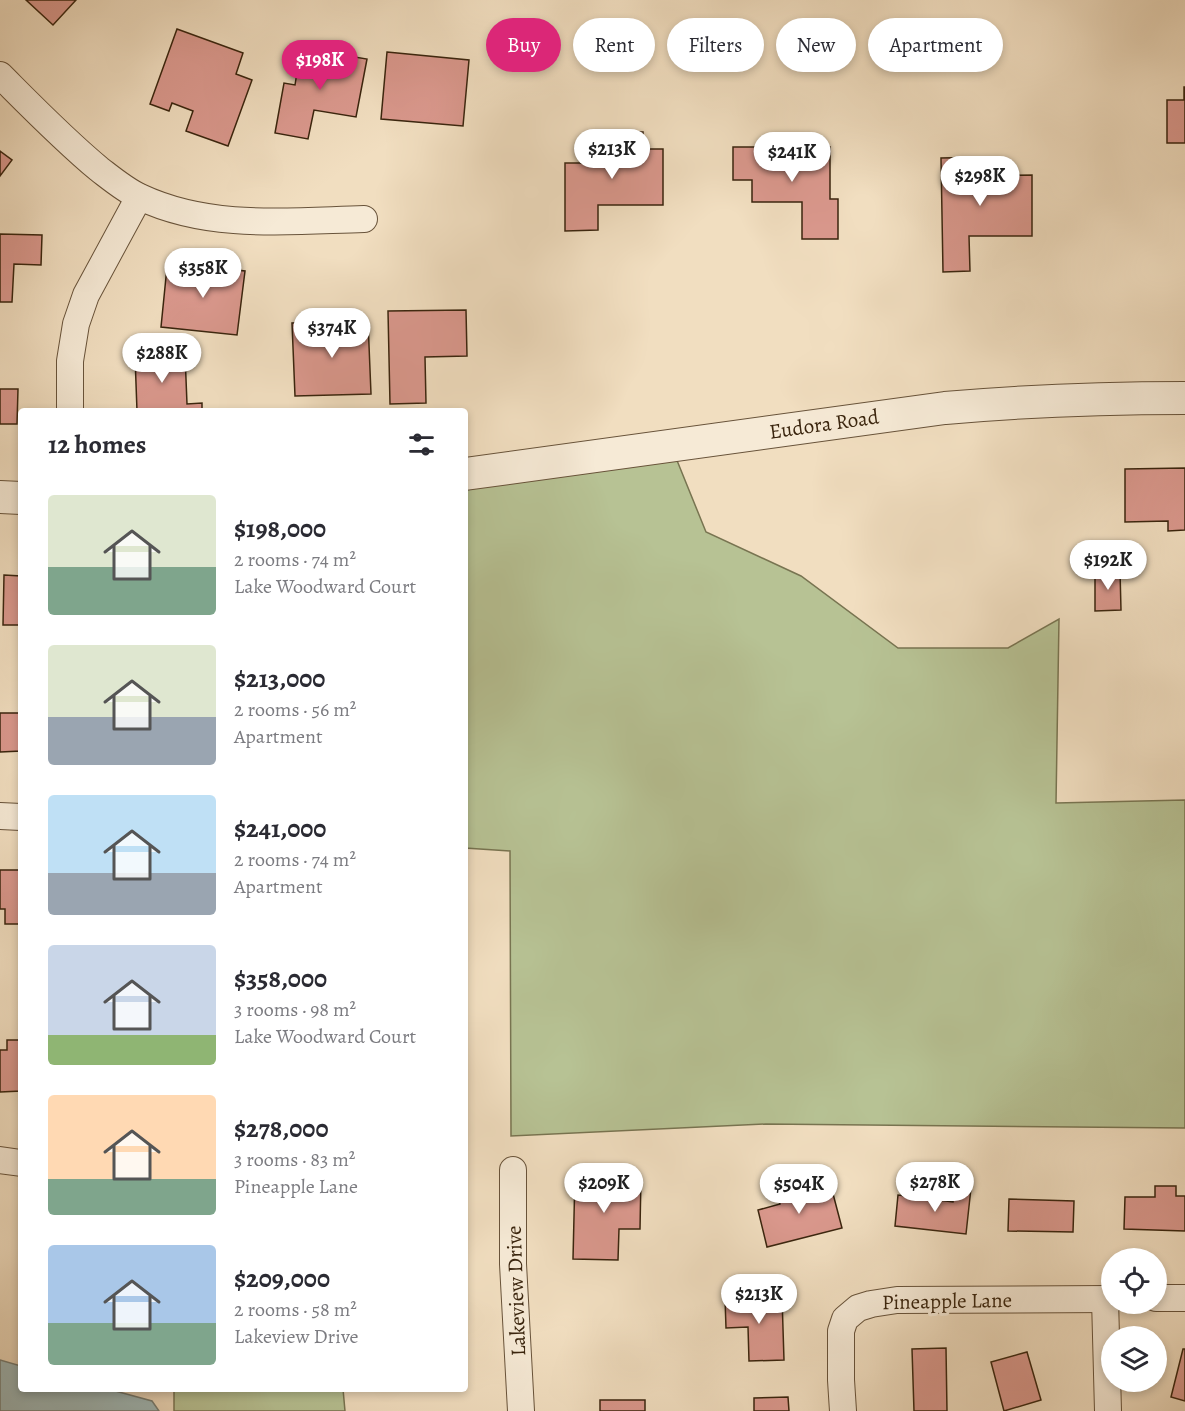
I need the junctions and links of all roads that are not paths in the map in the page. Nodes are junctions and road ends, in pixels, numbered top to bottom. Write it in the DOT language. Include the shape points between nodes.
graph roads {
  1 [pos="0,75"];
  2 [pos="139,197"];
  3 [pos="364,219"];
  4 [pos="1185,398"];
  5 [pos="70,408"];
  6 [pos="468,474"];
  7 [pos="0,497"];
  8 [pos="18,498"];
  9 [pos="0,816"];
  10 [pos="18,817"];
  11 [pos="0,1160"];
  12 [pos="18,1163"];
  13 [pos="513,1170"];
  14 [pos="1167,1298"];
  15 [pos="1185,1298"];
  16 [pos="1101,1299"];
  17 [pos="1108,1314"];
  18 [pos="521,1411"];
  19 [pos="843,1411"];
  20 [pos="1108,1411"];
  1 -- 2 [label="street" via="73,147"];
  2 -- 3 [label="street" via="179,212 214,219"];
  2 -- 5 [label="street" via="86,295 76,324 70,361"];
  4 -- 6 [label="street, Eudora Road" via="1009,402 945,408"];
  7 -- 8 [label="street"];
  9 -- 10 [label="street"];
  11 -- 12 [label="street"];
  13 -- 18 [label="street, Lakeview Drive" via="513,1264"];
  14 -- 15 [label="street"];
  16 -- 19 [label="street, Pineapple Lane" via="897,1300 858,1308 845,1319 841,1331"];
  17 -- 20 [label="street"];
}
